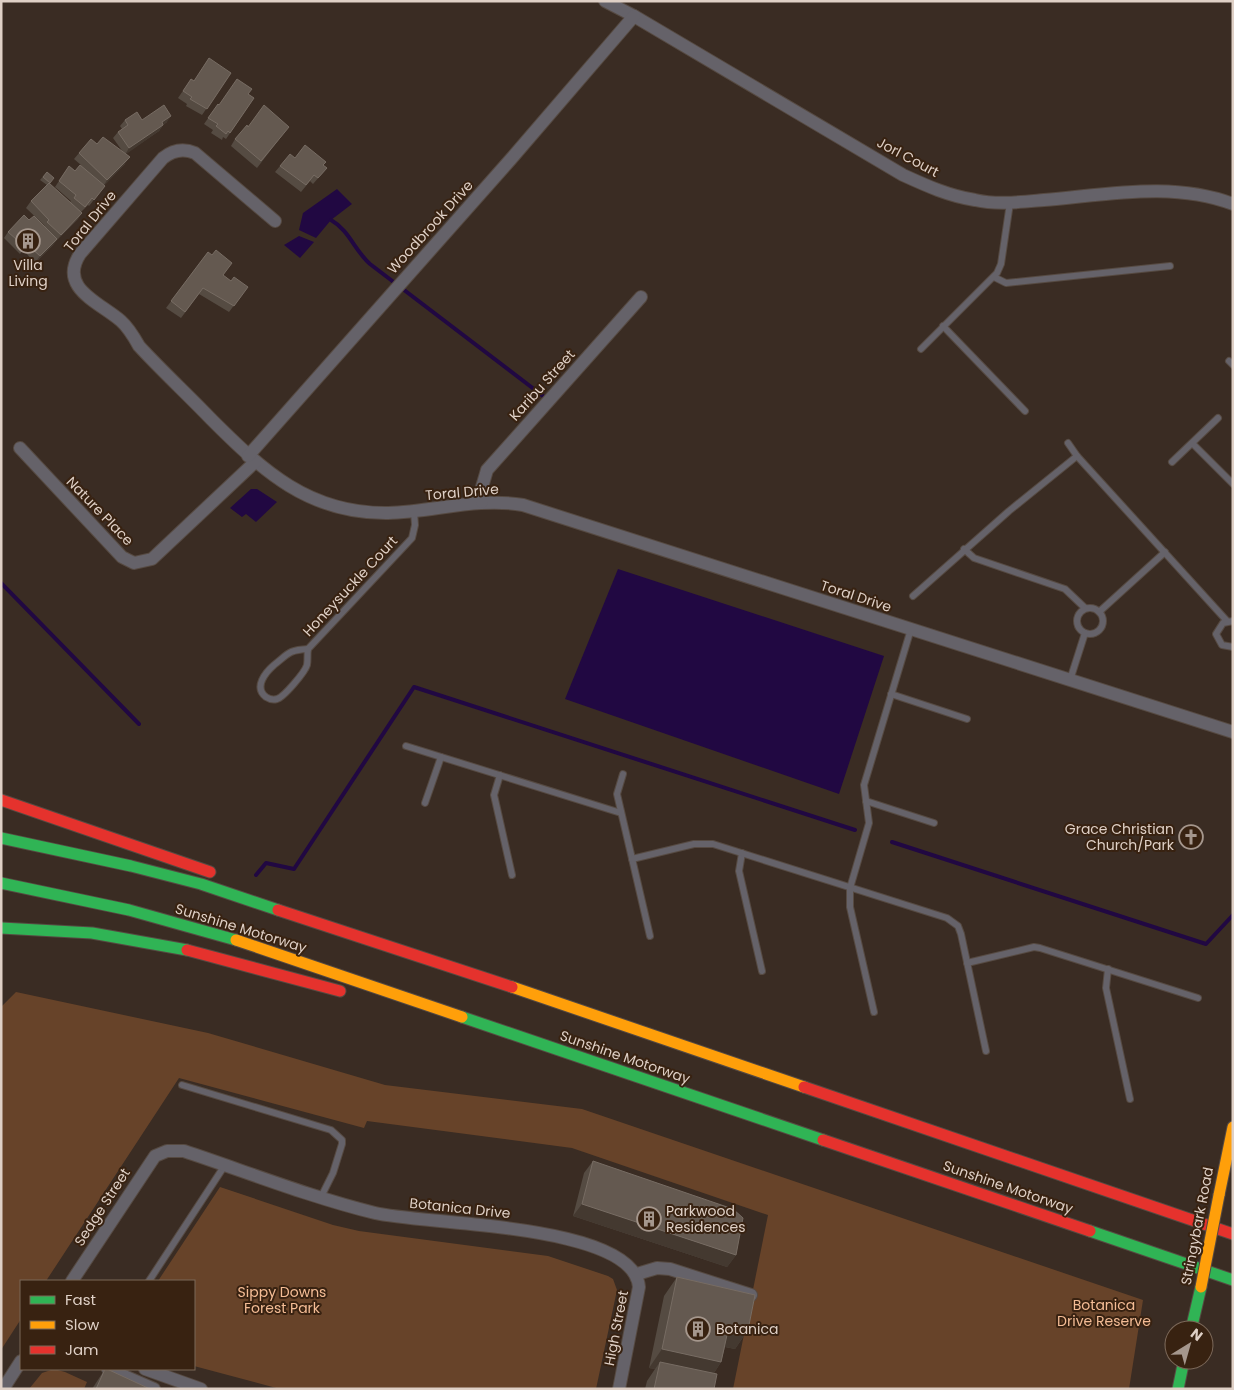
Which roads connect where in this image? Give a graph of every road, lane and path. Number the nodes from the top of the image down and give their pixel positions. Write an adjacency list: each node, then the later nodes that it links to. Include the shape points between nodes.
1 (604, 1): 2 (street, Jorl Court)
2 (634, 16): 3 (street, Jorl Court, via 903,175 939,191 976,201); 17 (street, Woodbrook Drive)
3 (1010, 203): 4 (street, Jorl Court, via 1156,190 1210,195); 7 (lane, via 1001,264)
4 (1233, 204)
5 (275, 221): 17 (street, Toral Drive, via 195,154 178,150 163,158 80,254 72,270 73,279 83,293 121,321 139,346)
6 (1170, 266): 7 (lane, via 1008,283)
7 (994, 277): 9 (lane)
8 (641, 297): 20 (street, Karibu Street, via 493,462 484,476)
9 (943, 326): 10 (lane); 11 (lane)
10 (921, 350)
11 (1025, 411)
12 (1218, 418): 14 (lane)
13 (1068, 443): 16 (lane)
14 (1192, 443): 18 (lane); 19 (lane)
15 (20, 448): 17 (street, Nature Place, via 122,557 134,563 152,559)
16 (1077, 456): 22 (lane); 23 (lane)
17 (251, 459): 21 (street, Toral Drive, via 286,486 322,503 364,512)
18 (1172, 462)
19 (1233, 484)
20 (482, 502): 21 (street, Toral Drive); 28 (street, Toral Drive, via 523,505)
21 (414, 512): 31 (lane, Honeysuckle Court, via 416,525 412,538)
22 (964, 549): 24 (lane); 25 (lane, via 974,558 1065,588)
23 (1165, 552): 26 (lane); 27 (lane)
24 (913, 596)
25 (1085, 608): 26 (lane); 29 (lane, via 1078,614 1076,623)
26 (1099, 612): 29 (lane, via 1103,620 1100,628 1093,633)
27 (1230, 621): 30 (lane, via 1220,626 1217,638 1222,645)
28 (911, 630): 32 (street, Toral Drive); 33 (lane)
29 (1085, 633): 32 (lane)
30 (1233, 647)
31 (308, 649): 31 (lane, Honeysuckle Court, via 307,666 289,690 278,699 264,696 261,681 268,670 292,650)
32 (1070, 680): 35 (street, Toral Drive)
33 (891, 694): 34 (lane); 41 (lane, via 864,785)
34 (967, 719)
35 (1233, 732)
36 (406, 746): 37 (lane)
37 (441, 757): 39 (lane); 42 (lane)
38 (623, 774): 43 (lane, via 617,794)
39 (500, 775): 43 (lane); 49 (lane, via 494,795)
40 (1, 800): 48 (main road)
41 (866, 801): 44 (lane); 51 (lane, via 869,823)
42 (425, 803)
43 (622, 813): 47 (lane)
44 (934, 823)
45 (1, 838): 58 (main road, Sunshine Motorway, via 201,884)
46 (742, 853): 47 (lane, via 705,842); 51 (lane); 57 (lane, via 739,871)
47 (632, 859): 54 (lane)
48 (219, 875)
49 (512, 875)
50 (1, 883): 63 (main road, Sunshine Motorway, via 129,910 230,938)
51 (850, 888): 55 (lane, via 953,922 961,934); 62 (lane, via 850,907)
52 (280, 898): 58 (main road)
53 (1, 928): 59 (main road, via 130,938)
54 (650, 936)
55 (967, 963): 56 (lane, via 1034,947); 64 (lane)
56 (1108, 969): 60 (lane); 66 (lane, via 1106,988)
57 (762, 971)
58 (470, 973): 71 (main road, Sunshine Motorway)
59 (355, 995)
60 (1198, 998)
61 (374, 1000): 63 (main road)
62 (874, 1012)
63 (558, 1050): 75 (main road, Sunshine Motorway)
64 (986, 1051)
65 (182, 1085): 70 (lane, via 314,1124 337,1134 342,1144)
66 (1130, 1099)
67 (1233, 1127): 77 (main road, Stringybark Road, bridge)
68 (160, 1152): 69 (street, Botanica Drive, via 174,1150); 73 (street, Sedge Street, via 148,1165)
69 (225, 1165): 70 (street, Botanica Drive); 74 (lane)
70 (321, 1197): 72 (street, Botanica Drive, via 377,1213 555,1235 615,1255)
71 (1233, 1234)
72 (637, 1274): 76 (street, via 657,1268 670,1269); 85 (street, High Street, via 639,1292)
73 (73, 1280)
74 (150, 1280)
75 (1233, 1280)
76 (751, 1296)
77 (1193, 1320)
78 (20, 1363): 82 (street)
79 (110, 1370): 83 (street)
80 (148, 1370): 84 (street)
81 (1182, 1370): 86 (main road)
82 (3, 1389)
83 (154, 1389)
84 (201, 1389)
85 (619, 1389)
86 (1178, 1389)

